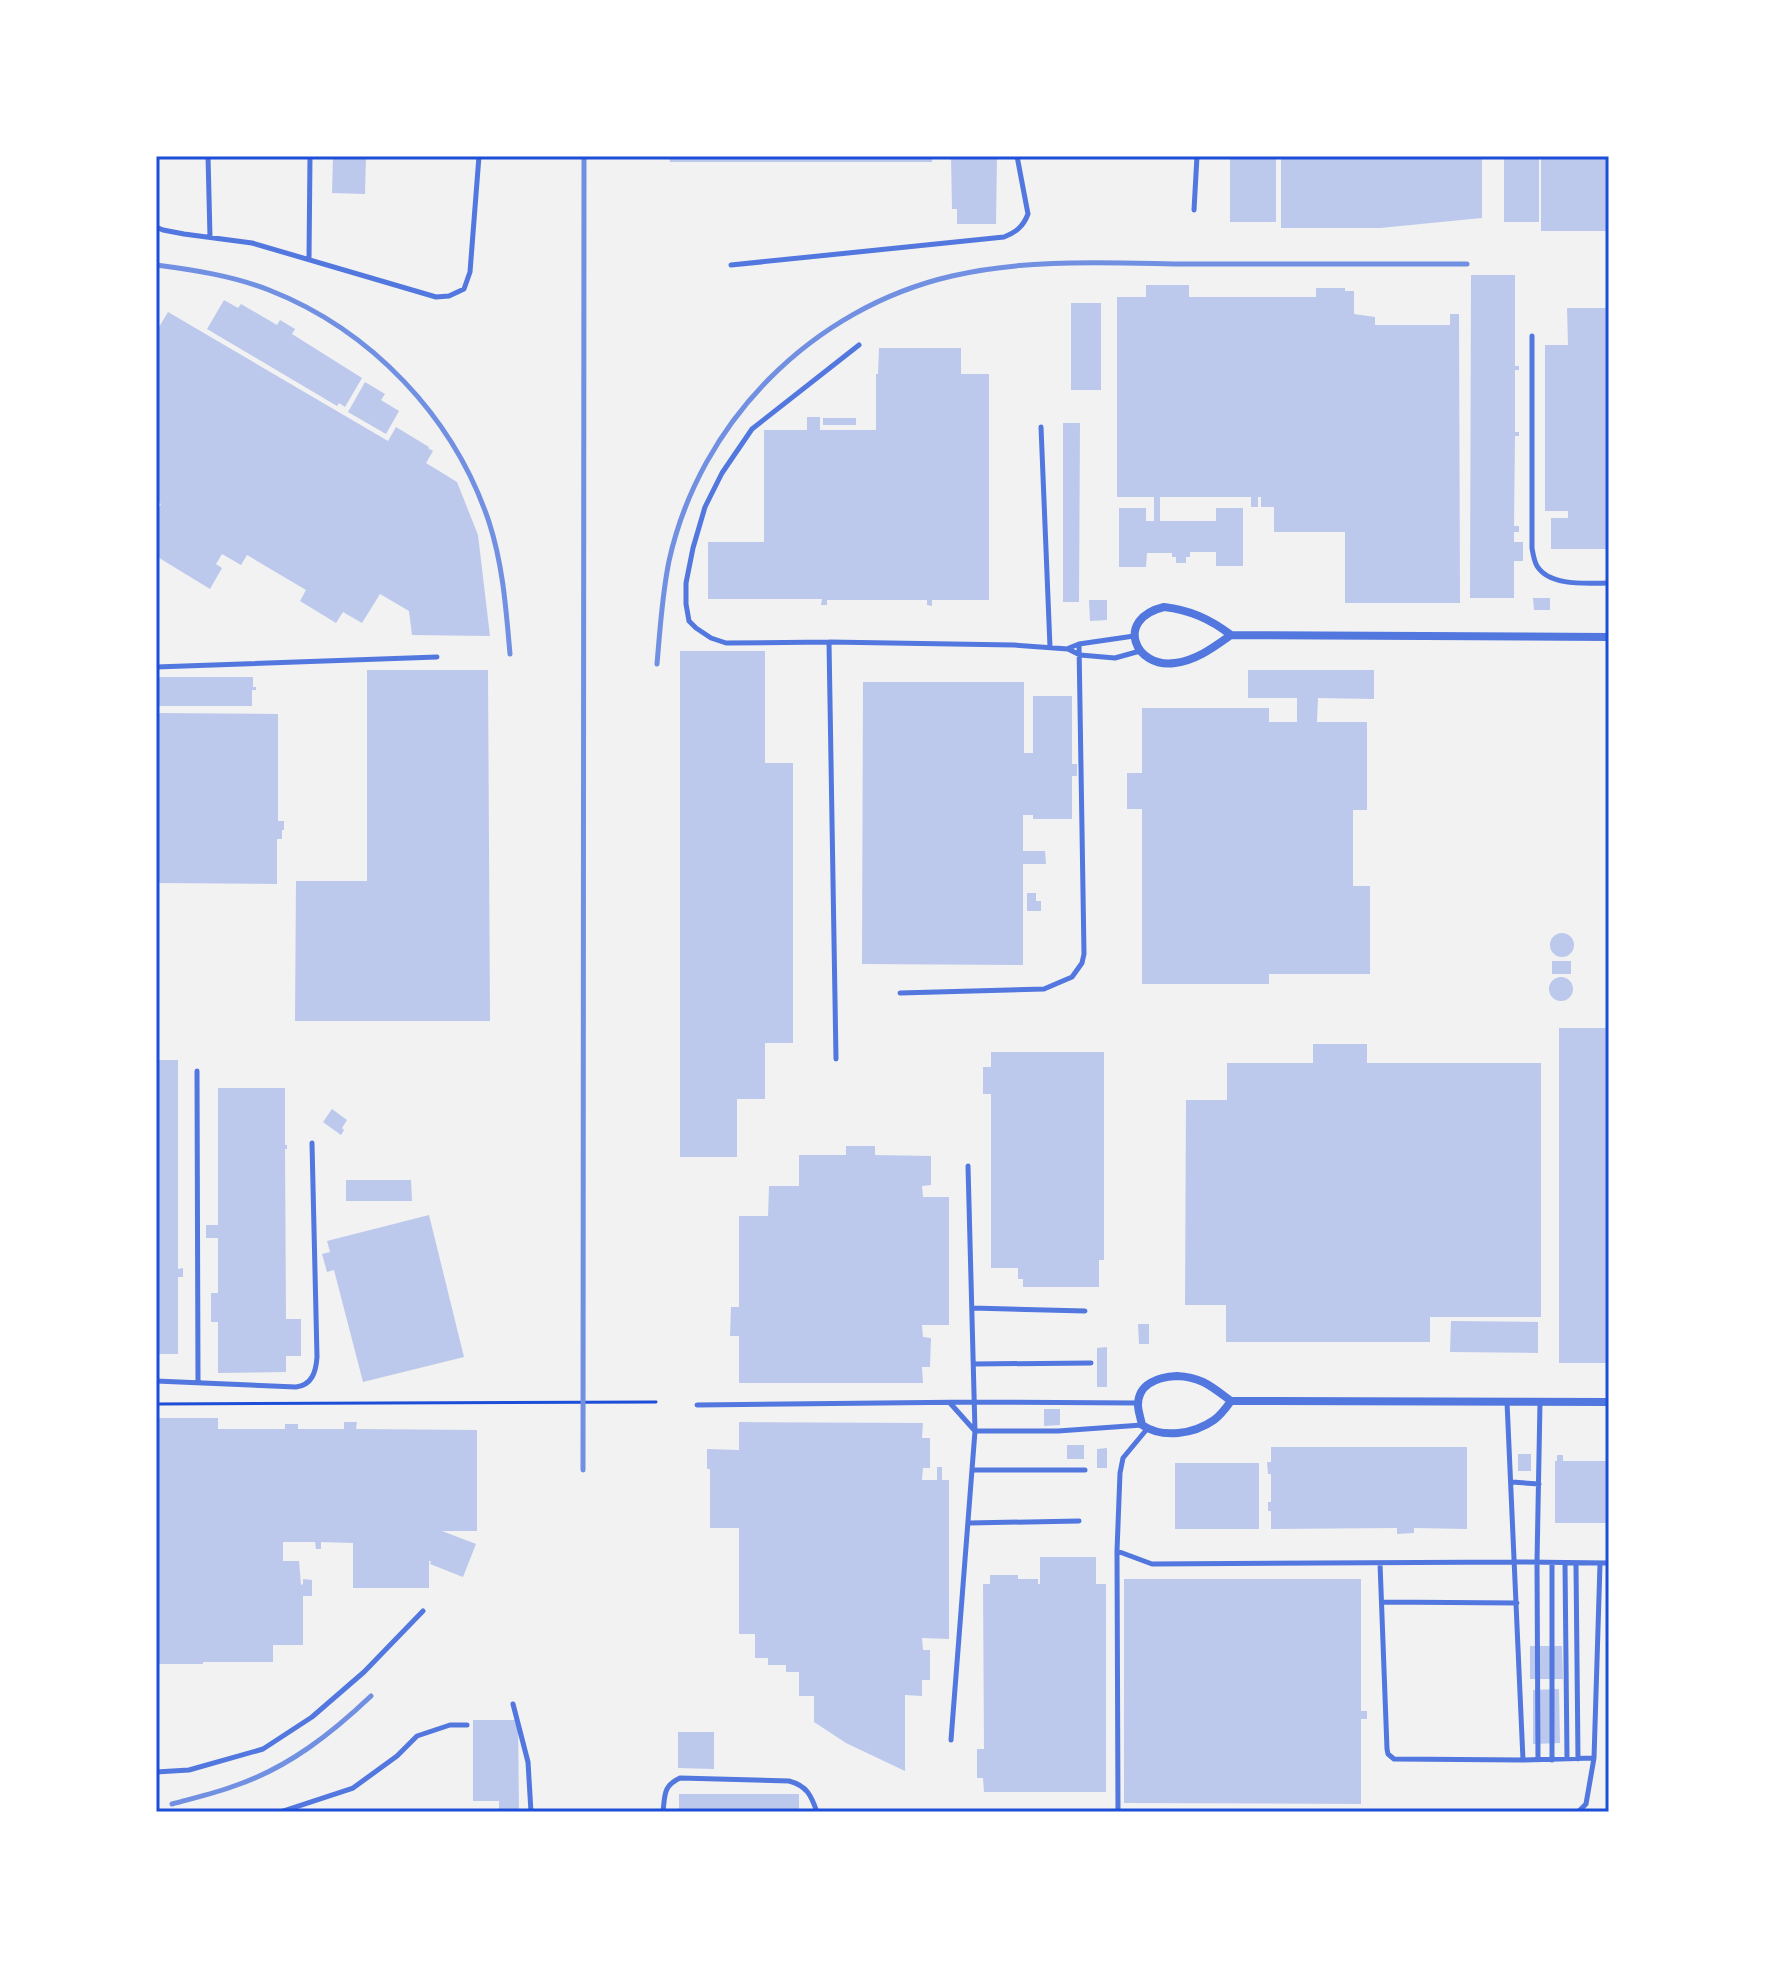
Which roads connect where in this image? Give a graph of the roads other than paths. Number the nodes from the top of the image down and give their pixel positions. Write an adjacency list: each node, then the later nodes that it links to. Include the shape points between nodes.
1 (208, 156): 8 (lane)
2 (310, 156): 9 (lane)
3 (479, 156): 9 (lane, via 470,272 464,289 436,297)
4 (1017, 156): 10 (lane, via 1028,214 1016,232 1004,237)
5 (1197, 156): 6 (lane)
6 (1194, 210)
7 (156, 227): 8 (lane)
8 (210, 237): 9 (lane)
9 (309, 259)
10 (731, 265)
11 (1532, 336): 14 (lane, via 1536,565 1556,579)
12 (859, 345): 18 (lane, via 752,429 705,507 686,583 689,621 711,638 726,643)
13 (1041, 427): 20 (lane)
14 (1609, 583)
15 (1231, 635): 16 (street, via 1197,614 1164,607 1143,616); 17 (street); 22 (street, via 1207,652 1177,663 1155,661)
16 (1134, 636): 19 (lane); 22 (street)
17 (1609, 637)
18 (829, 642): 20 (lane); 27 (lane)
19 (1079, 644): 21 (lane); 23 (lane)
20 (1050, 647): 21 (lane)
21 (1068, 649): 23 (lane)
22 (1140, 651): 23 (lane, via 1115,658)
23 (1080, 655): 26 (lane, via 1082,963 1072,977 1044,989)
24 (437, 657): 25 (lane)
25 (156, 667)
26 (900, 993)
27 (836, 1059)
28 (197, 1071): 36 (lane)
29 (312, 1143): 36 (lane, via 317,1357 310,1381 296,1387)
30 (968, 1166): 31 (lane)
31 (972, 1308): 32 (lane); 34 (lane)
32 (1085, 1311)
33 (1091, 1363): 34 (lane)
34 (974, 1364): 38 (lane)
35 (156, 1381): 36 (lane)
36 (198, 1382)
37 (1231, 1401): 39 (street); 43 (street, via 1203,1380 1177,1376 1152,1380); 45 (street, via 1213,1421 1191,1431 1177,1434)
38 (975, 1402): 42 (lane); 43 (lane); 46 (lane)
39 (1507, 1402): 40 (street); 49 (lane)
40 (1540, 1402): 41 (street); 50 (lane)
41 (1609, 1402)
42 (949, 1403): 44 (lane); 46 (lane)
43 (1137, 1403): 45 (street)
44 (697, 1405)
45 (1145, 1427): 46 (lane); 53 (lane, via 1123,1458)
46 (975, 1431): 47 (lane)
47 (972, 1470): 48 (lane); 52 (lane)
48 (1085, 1470)
49 (1511, 1482): 50 (lane); 54 (lane)
50 (1539, 1484): 55 (lane)
51 (1079, 1521): 52 (lane)
52 (969, 1523): 67 (lane)
53 (1117, 1551): 56 (lane, via 1152,1564); 79 (lane)
54 (1515, 1562): 55 (lane); 56 (lane); 63 (lane)
55 (1537, 1562): 57 (lane); 72 (lane)
56 (1380, 1563): 62 (lane)
57 (1552, 1563): 58 (lane); 73 (lane)
58 (1565, 1563): 60 (lane); 69 (lane)
59 (1609, 1563): 61 (lane)
60 (1576, 1564): 61 (lane); 70 (lane)
61 (1600, 1564): 68 (lane)
62 (1382, 1602): 63 (lane); 71 (lane, via 1391,1757)
63 (1517, 1603): 71 (lane)
64 (423, 1611): 74 (lane, via 333,1699 263,1749 189,1770)
65 (513, 1704): 76 (lane, via 528,1762)
66 (467, 1725): 75 (lane, via 417,1736 353,1788)
67 (951, 1740)
68 (1594, 1758): 70 (lane); 80 (lane, via 1586,1804)
69 (1567, 1759): 70 (lane); 73 (lane)
70 (1578, 1759)
71 (1523, 1760): 72 (lane)
72 (1538, 1760): 73 (lane)
73 (1552, 1760)
74 (156, 1772)
75 (280, 1812)
76 (531, 1812)
77 (663, 1812): 78 (lane, via 665,1791 680,1778 789,1781 801,1784)
78 (817, 1812)
79 (1118, 1812)
80 (1578, 1812)

